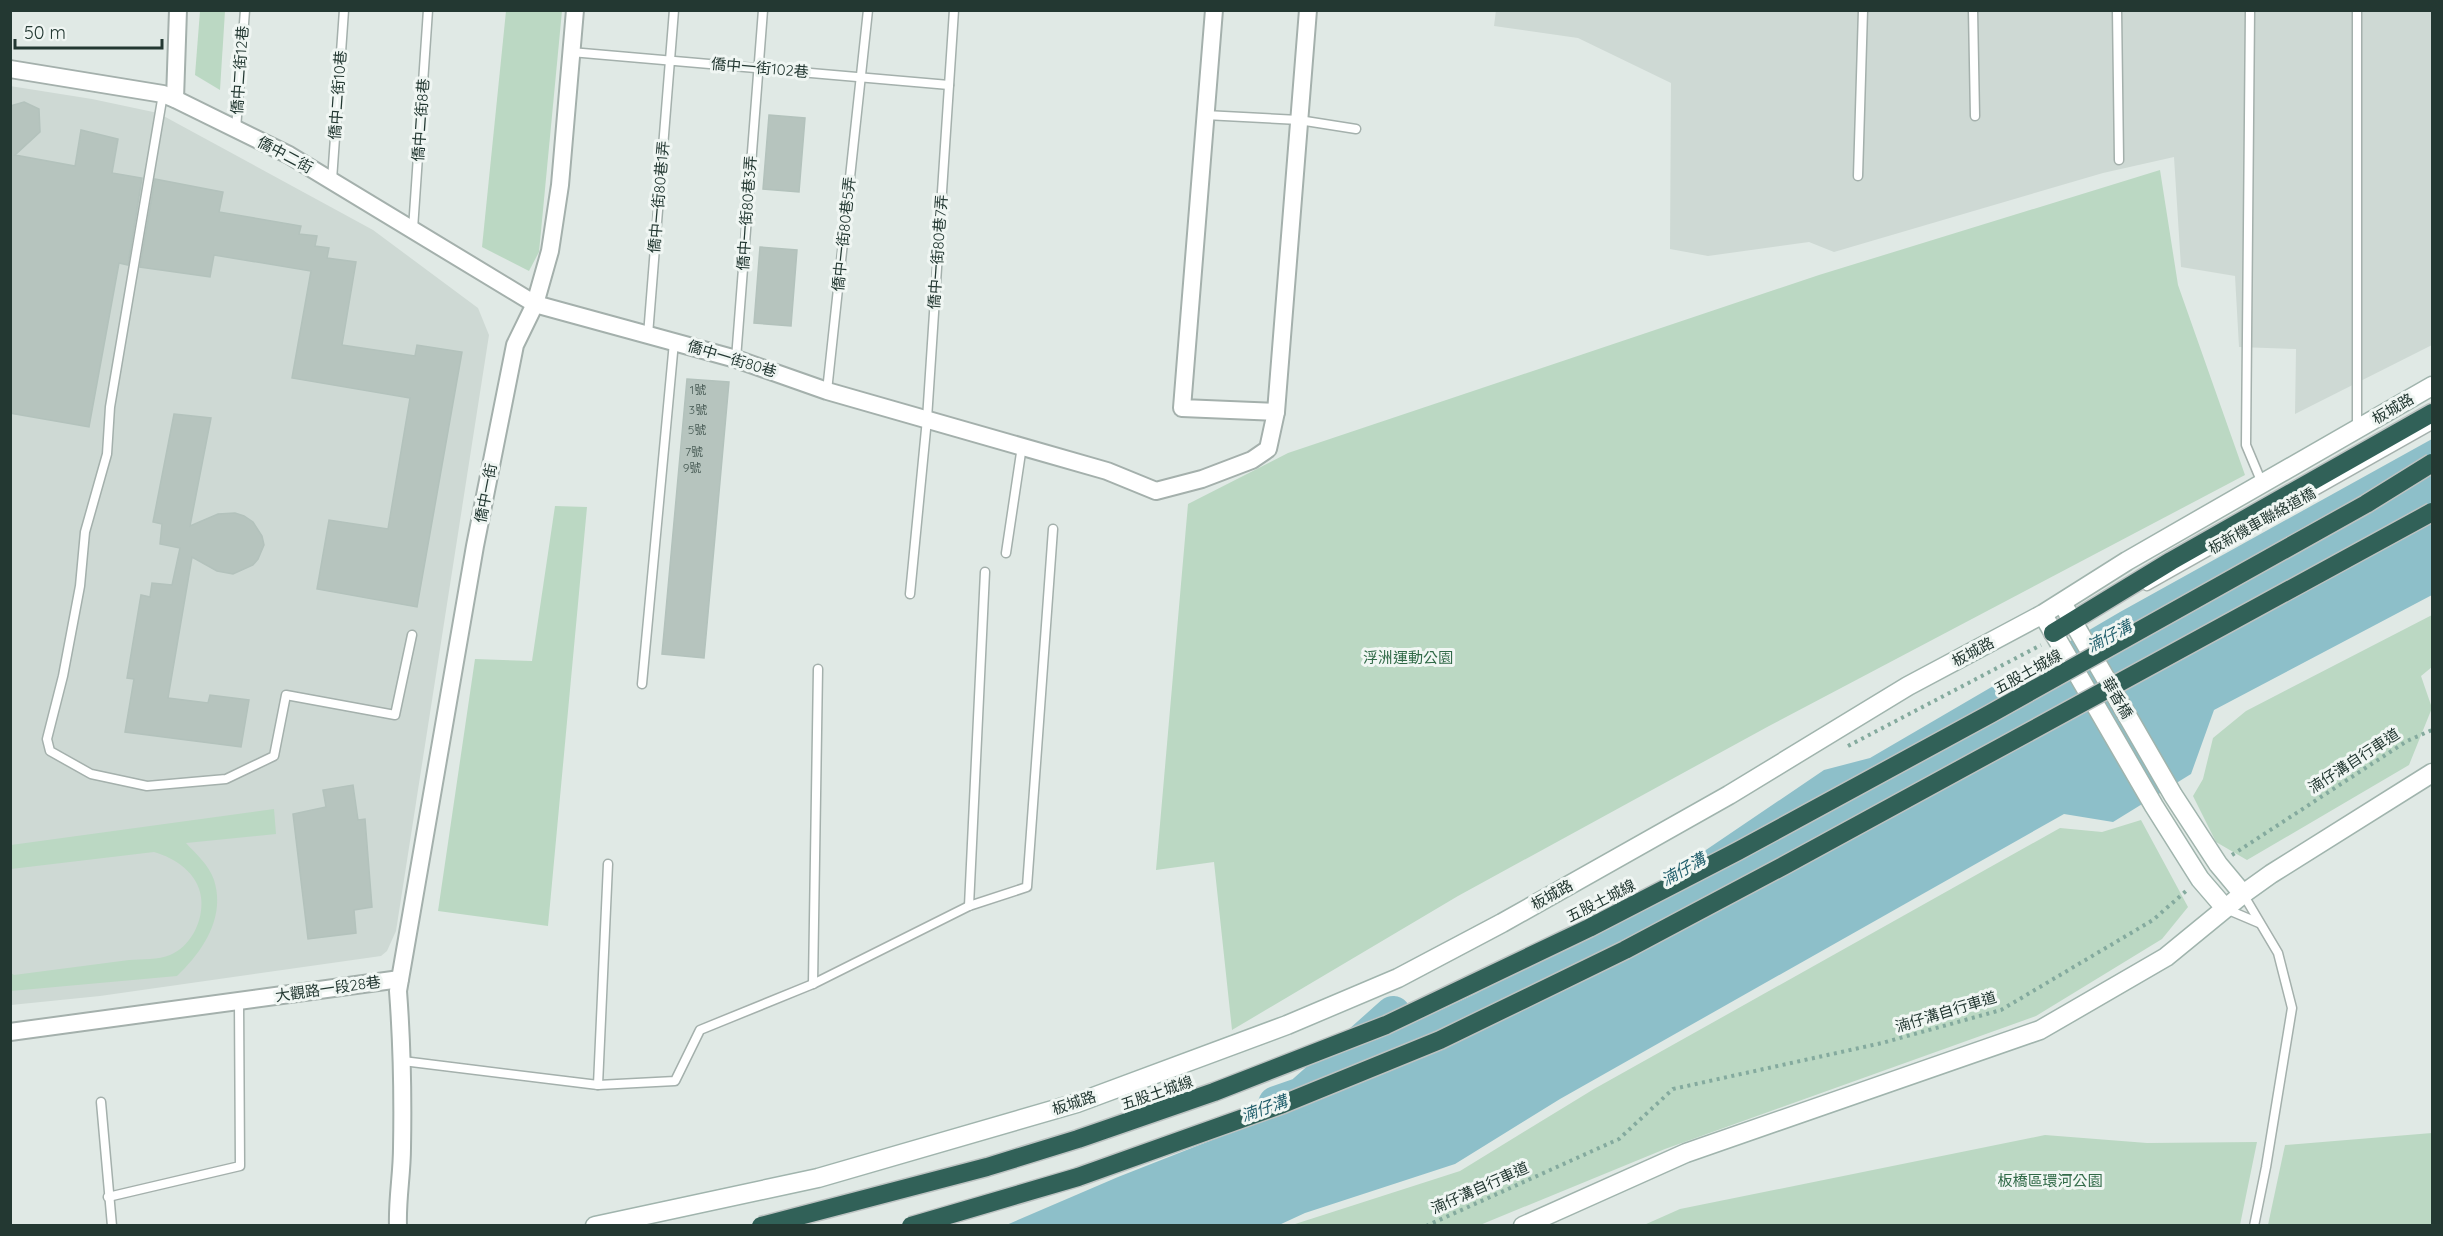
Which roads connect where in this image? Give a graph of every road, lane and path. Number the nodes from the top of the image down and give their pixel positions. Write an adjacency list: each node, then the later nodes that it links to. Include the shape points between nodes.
1 (178, 10): 23 (street)
2 (244, 10): 27 (lane, 僑中二街12巷)
3 (344, 10): 31 (lane, 僑中二街10巷)
4 (428, 10): 32 (lane, 僑中二街8巷)
5 (575, 10): 17 (street, 僑中一街)
6 (674, 10): 18 (lane, 僑中一街80巷1弄)
7 (763, 10): 19 (lane, 僑中一街80巷3弄)
8 (868, 10): 21 (lane, 僑中一街80巷5弄)
9 (954, 10): 22 (lane, 僑中一街80巷7弄)
10 (1214, 10): 24 (street)
11 (1308, 10): 26 (street, 僑中一街80巷)
12 (1863, 10): 30 (lane)
13 (1973, 10): 25 (lane)
14 (2117, 10): 29 (lane)
15 (2250, 10): 46 (lane, via 2246,445)
16 (2357, 10): 43 (lane)
17 (572, 52): 18 (lane, 僑中一街102巷); 33 (street, 僑中一街, via 560,185 550,251)
18 (670, 60): 19 (lane, 僑中一街102巷); 34 (lane, 僑中一街80巷1弄)
19 (758, 67): 21 (lane, 僑中一街102巷); 36 (lane, 僑中一街80巷3弄)
20 (10, 69): 23 (street, 僑中二街)
21 (861, 77): 22 (lane, 僑中一街102巷); 38 (lane, 僑中一街80巷5弄)
22 (949, 85): 41 (lane, 僑中一街80巷7弄)
23 (169, 97): 27 (street, 僑中二街); 56 (lane, via 110,407 107,454 85,532 80,586 47,739 50,751 92,774 147,786 226,779 274,756 286,696 395,715)
24 (1204, 115): 26 (lane); 39 (street, via 1182,408)
25 (1974, 116)
26 (1299, 120): 28 (lane); 39 (street, 僑中一街80巷)
27 (236, 129): 31 (street, 僑中二街)
28 (1356, 129)
29 (2119, 160)
30 (1858, 176)
31 (332, 180): 32 (street, 僑中二街)
32 (413, 229): 33 (street, 僑中二街)
33 (536, 304): 34 (street, 僑中一街80巷); 69 (street, 僑中一街, via 515,345)
34 (648, 335): 35 (street, 僑中一街80巷)
35 (674, 342): 36 (street, 僑中一街80巷); 59 (lane)
36 (736, 359): 38 (street, 僑中一街80巷)
37 (2433, 386): 43 (street, 板城路)
38 (827, 391): 41 (street, 僑中一街80巷)
39 (1276, 412): 44 (street, 僑中一街80巷, via 1268,449 1252,460 1156,491 1107,471)
40 (2433, 413): 53 (highway, via 2170,561)
41 (927, 419): 44 (street, 僑中一街80巷); 51 (lane, 僑中一街80巷7弄)
42 (2433, 425): 53 (lane, 板新機車聯絡道橋, via 2122,600)
43 (2357, 430): 46 (street, 板城路)
44 (1022, 446): 49 (lane)
45 (2433, 463): 80 (highway, 五股土城線, bridge, via 1990,714 1738,851 1589,928 1386,1025 1214,1092 1078,1139)
46 (2262, 484): 52 (street, 板城路)
47 (2433, 512): 81 (highway, bridge, via 1785,865 1625,950 1440,1040 1283,1104 1078,1177)
48 (1053, 529): 66 (lane, via 1027,887)
49 (1006, 553)
50 (985, 572): 66 (lane)
51 (910, 594)
52 (2062, 601): 54 (street, 板城路); 55 (street, 華香橋)
53 (2090, 612): 55 (highway)
54 (2043, 614): 57 (street, 華香橋); 79 (street, 板城路, via 1908,687 1729,795 1502,923 1398,978 1287,1025 1077,1103 818,1178)
55 (2074, 624): 57 (highway); 63 (street, 華香橋, bridge, via 2173,795)
56 (412, 635)
57 (2054, 635): 64 (street, 華香橋, bridge)
58 (818, 669): 70 (lane)
59 (642, 684)
60 (2433, 730): 63 (path, 湳仔溝自行車道, via 2407,741)
61 (2433, 773): 65 (street)
62 (609, 864): 74 (lane)
63 (2218, 864): 65 (street, 華香橋)
64 (2200, 879): 67 (street, 華香橋); 82 (path, 湳仔溝自行車道, via 2153,920 2001,1010 1882,1043 1673,1089 1619,1139)
65 (2243, 894): 67 (street); 68 (lane)
66 (969, 906): 70 (lane)
67 (2225, 908): 68 (lane); 83 (street, via 2166,957 2040,1030 1686,1153)
68 (2259, 923): 84 (lane, via 2278,953 2292,1008)
69 (400, 979): 71 (street, 大觀路一段28巷); 73 (street, 大觀路一段28巷)
70 (813, 984): 74 (lane, via 700,1030 675,1081)
71 (239, 1001): 72 (street, 大觀路一段28巷); 76 (lane, via 240,1166)
72 (10, 1032)
73 (403, 1061): 74 (lane); 78 (street, 大觀路一段28巷)
74 (598, 1085)
75 (101, 1102): 76 (lane)
76 (108, 1197): 77 (lane)
77 (112, 1226)
78 (398, 1226)
79 (595, 1226)
80 (761, 1226)
81 (911, 1226)
82 (1426, 1226)
83 (1523, 1226)
84 (2254, 1226)

